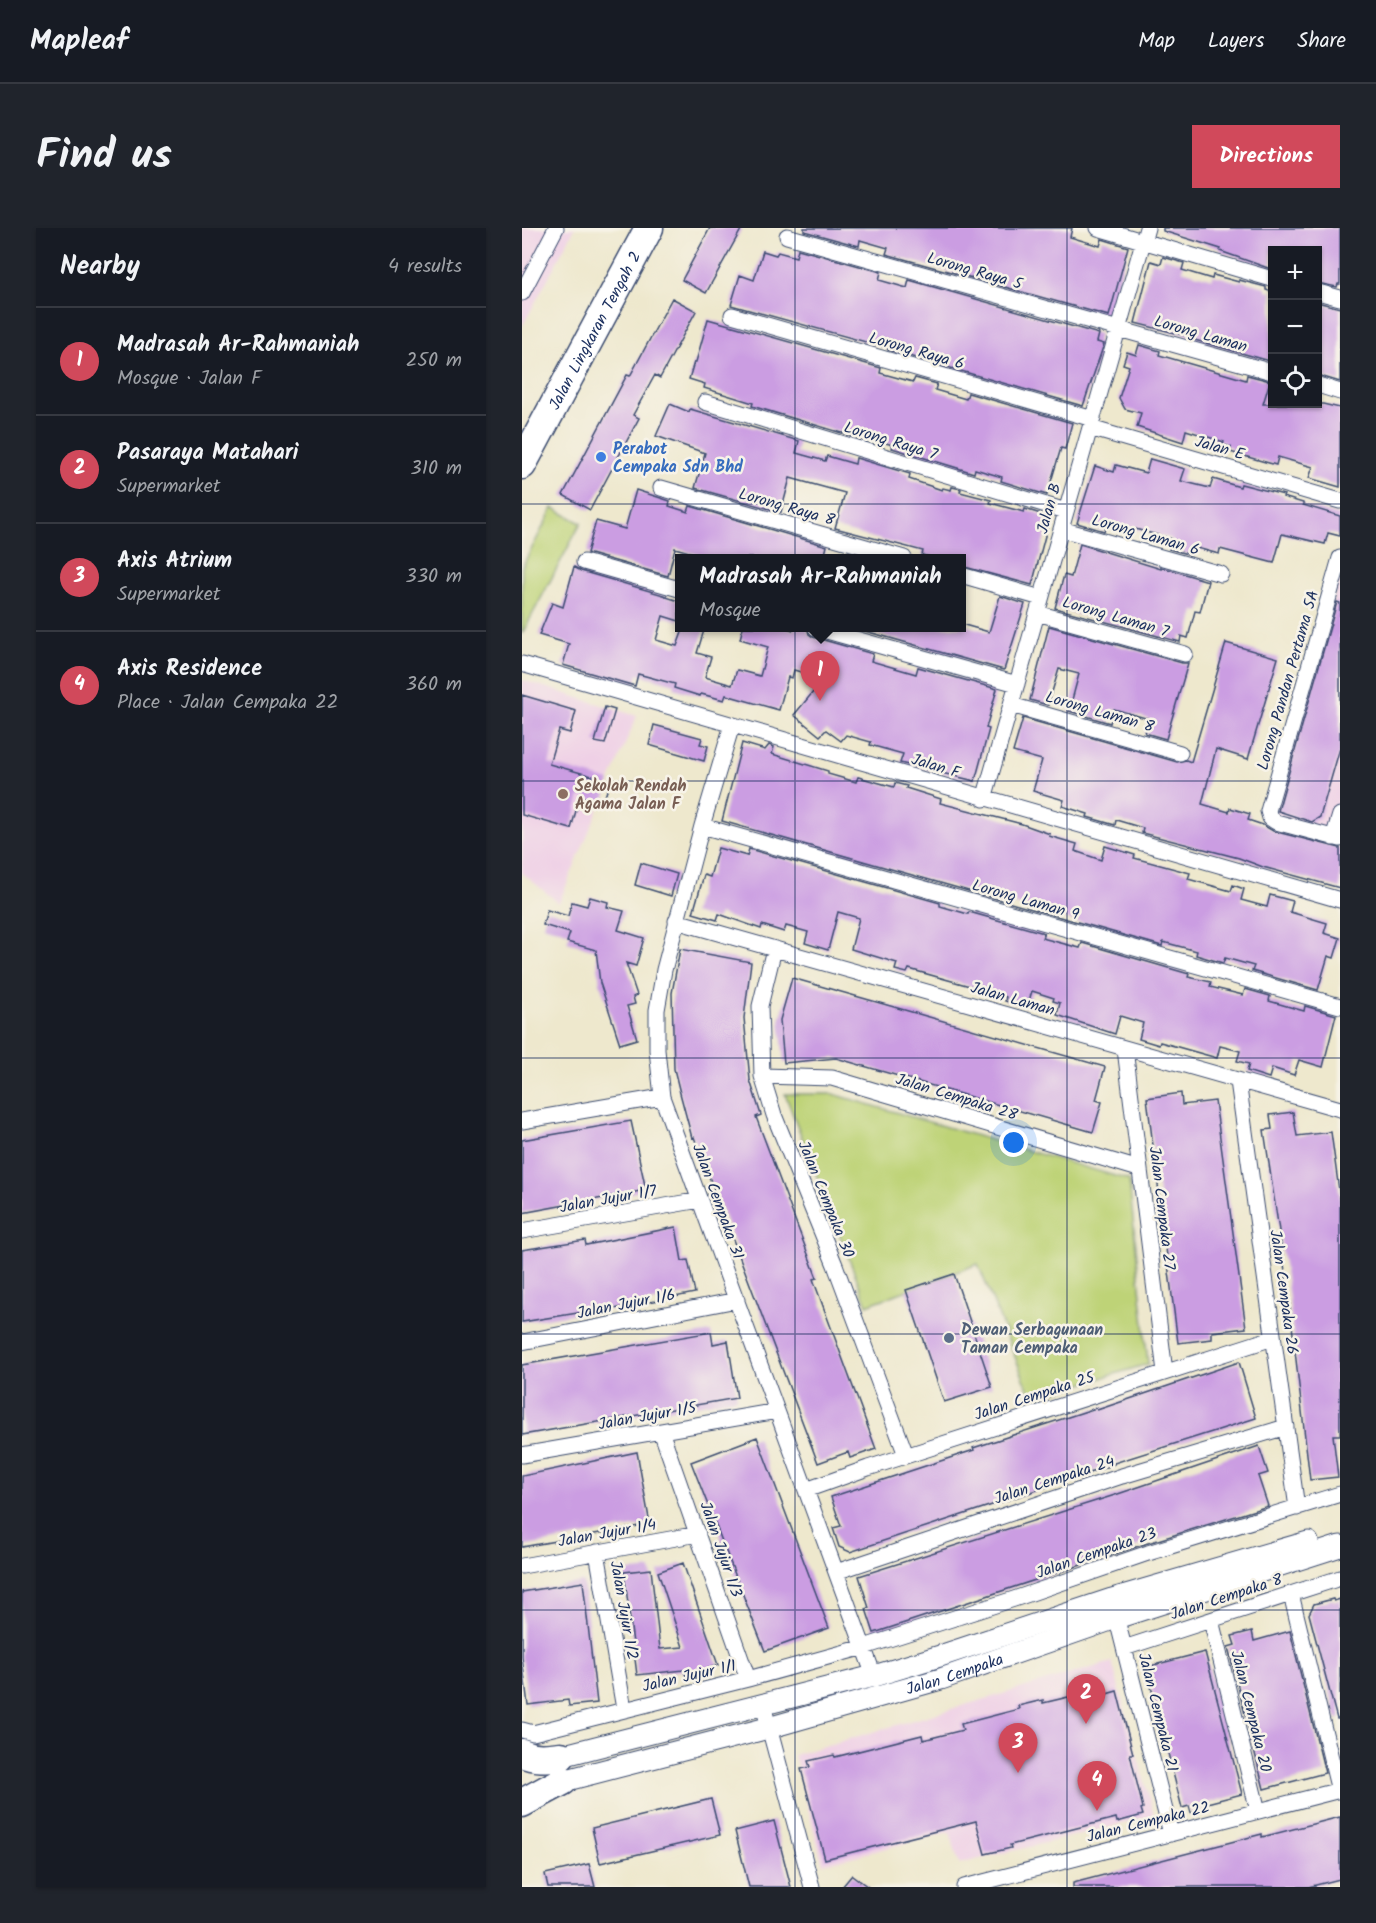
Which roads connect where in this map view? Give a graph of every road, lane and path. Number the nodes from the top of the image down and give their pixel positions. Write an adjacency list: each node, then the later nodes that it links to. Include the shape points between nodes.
1 (556, 228): 8 (street)
2 (628, 228): 18 (highway, Jalan Lingkaran Tengah 2)
3 (649, 228): 19 (highway, Jalan Lingkaran Tengah 2)
4 (1098, 228): 5 (street)
5 (1145, 235): 7 (street); 12 (street, Jalan B)
6 (788, 236): 12 (street, Lorong Raya 5)
7 (1268, 278)
8 (522, 293)
9 (1322, 293): 10 (street)
10 (1340, 298)
11 (732, 315): 17 (street, Lorong Raya 6)
12 (1119, 328): 13 (street, Lorong Laman); 17 (street, Jalan B)
13 (1268, 371)
14 (1322, 387): 15 (street)
15 (1340, 392)
16 (705, 402): 22 (street, Lorong Raya 7)
17 (1091, 424): 21 (street, Jalan E); 22 (street, Jalan B)
18 (522, 425)
19 (522, 465)
20 (661, 488): 24 (street, Lorong Raya 8)
21 (1340, 501)
22 (1066, 511): 23 (street, Jalan B)
23 (1061, 529): 27 (street, Lorong Laman 6); 30 (street, Jalan B)
24 (890, 554)
25 (1340, 558): 41 (street, Lorong Pandan Pertama 5A, via 1268,811 1276,822)
26 (584, 562): 29 (street)
27 (1221, 574)
28 (966, 577): 30 (street)
29 (675, 588)
30 (1039, 606): 32 (street, Lorong Laman 7); 34 (street, Jalan B)
31 (834, 632): 34 (street)
32 (1185, 654)
33 (522, 664): 36 (street, Jalan F)
34 (1017, 684): 35 (street, Jalan B)
35 (1011, 705): 37 (street, Lorong Laman 8); 38 (street, Jalan B)
36 (732, 725): 38 (street, Jalan F); 40 (street, Jalan Cempaka 31)
37 (1180, 753)
38 (984, 799): 42 (street, Jalan F)
39 (1340, 814): 41 (street)
40 (702, 826): 43 (street, Jalan Cempaka 31); 45 (street, Lorong Laman 9)
41 (1337, 838)
42 (1340, 900)
43 (676, 921): 44 (street, Jalan Laman); 49 (street, Jalan Cempaka 31, via 657,1010)
44 (774, 949): 46 (street, Jalan Laman); 47 (street, Jalan Cempaka 30, via 760,1006)
45 (1340, 1006)
46 (1125, 1049): 48 (street, Jalan Laman); 52 (street, Jalan Cempaka 27)
47 (762, 1077): 52 (street, Jalan Cempaka 28, via 832,1078); 63 (street, Jalan Cempaka 30)
48 (1238, 1081): 50 (street, Jalan Laman); 56 (street, Jalan Cempaka 26)
49 (662, 1097): 51 (street); 53 (street, Jalan Cempaka 31)
50 (1340, 1109)
51 (522, 1121)
52 (1139, 1169): 58 (street, Jalan Cempaka 27)
53 (700, 1200): 54 (street, Jalan Jujur 1/7); 55 (street, Jalan Cempaka 31)
54 (522, 1231)
55 (736, 1300): 57 (street, Jalan Jujur 1/6); 59 (street, Jalan Cempaka 31)
56 (1273, 1338): 58 (street, Jalan Cempaka 25); 60 (street, Jalan Cempaka 26)
57 (522, 1342)
58 (1165, 1372): 63 (street, Jalan Cempaka 25)
59 (777, 1411): 61 (street, Jalan Jujur 1/5); 64 (street, Jalan Cempaka 31)
60 (1286, 1427): 66 (street, Jalan Cempaka 26); 72 (street, Jalan Cempaka 24, via 1122,1476)
61 (662, 1431): 62 (street, Jalan Jujur 1/5); 68 (street, Jalan Jujur 1/3)
62 (522, 1455)
63 (906, 1455): 64 (street, Jalan Cempaka 25)
64 (806, 1490): 72 (street, Jalan Cempaka 31)
65 (1340, 1494): 66 (street, Jalan Cempaka 23)
66 (1297, 1508): 77 (street, Jalan Cempaka 23)
67 (1340, 1532): 75 (main road, Jalan Cempaka)
68 (698, 1534): 70 (street, Jalan Jujur 1/4); 80 (street, Jalan Jujur 1/3)
69 (1340, 1546): 75 (main road, Jalan Cempaka)
70 (597, 1552): 71 (street, Jalan Jujur 1/4); 82 (street, Jalan Jujur 1/2)
71 (522, 1566)
72 (836, 1572): 77 (street, Jalan Cempaka 31)
73 (1340, 1578): 74 (street, Jalan Cempaka 8)
74 (1291, 1594): 76 (street, Jalan Cempaka 8); 88 (street)
75 (1114, 1609): 78 (street, Jalan Cempaka 21); 79 (main road, Jalan Cempaka); 83 (main road, Jalan Cempaka, via 941,1679)
76 (1211, 1620): 78 (street, Jalan Cempaka 8); 90 (street, Jalan Cempaka 20)
77 (864, 1647): 79 (street, Jalan Cempaka 31); 80 (street, Jalan Jujur 1/1)
78 (1124, 1648): 91 (street, Jalan Cempaka 21)
79 (874, 1676): 81 (main road, Jalan Cempaka)
80 (748, 1679): 82 (street, Jalan Jujur 1/1)
81 (763, 1705): 83 (street); 86 (main road, Jalan Cempaka)
82 (624, 1709): 84 (street, Jalan Jujur 1/1, via 533,1733)
83 (768, 1728): 86 (main road, Jalan Cempaka); 92 (street)
84 (522, 1730)
85 (522, 1753): 86 (highway)
86 (562, 1768): 87 (highway); 89 (highway)
87 (522, 1788)
88 (1340, 1791): 90 (street, Jalan Cempaka 22)
89 (522, 1803)
90 (1258, 1811): 91 (street, Jalan Cempaka 22)
91 (1171, 1834): 93 (street, Jalan Cempaka 22)
92 (812, 1887)
93 (964, 1887)

